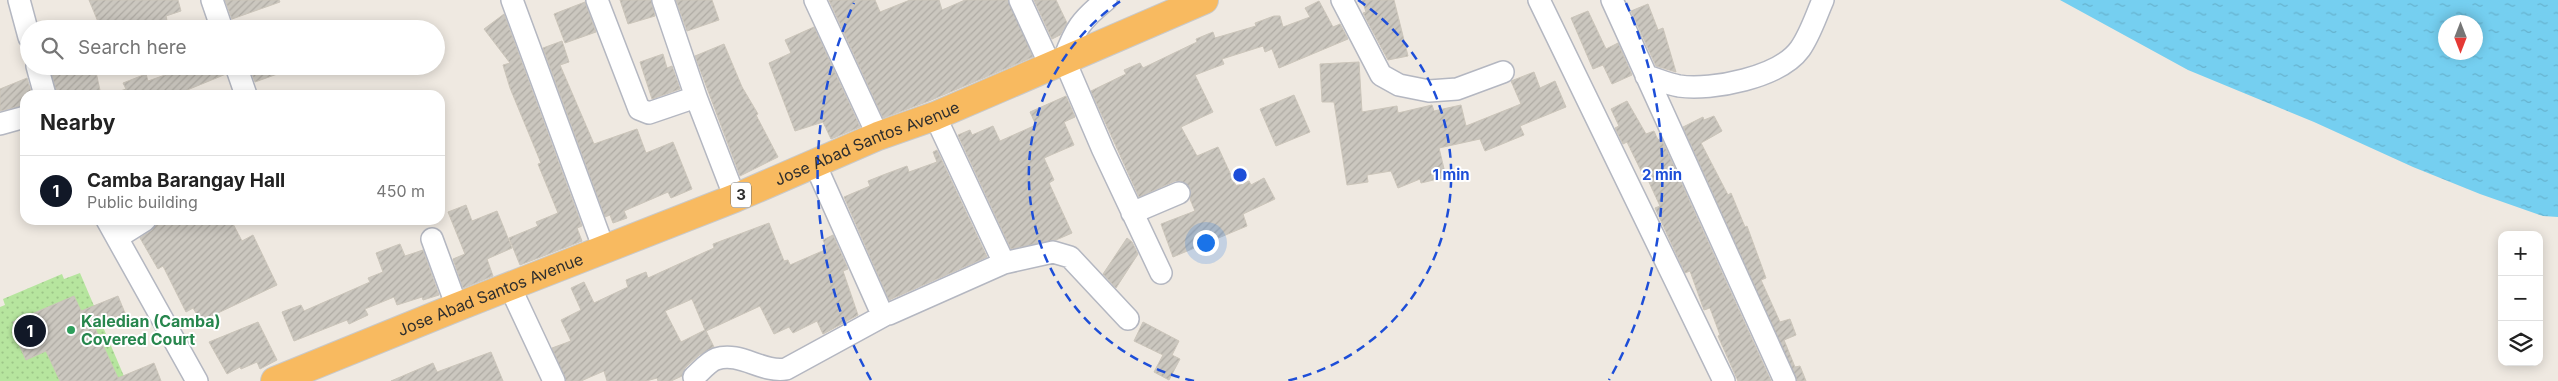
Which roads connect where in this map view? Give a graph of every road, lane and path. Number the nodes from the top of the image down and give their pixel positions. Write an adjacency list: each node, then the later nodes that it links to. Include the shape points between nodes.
1 (19, 0): 14 (street)
2 (212, 0): 15 (street)
3 (512, 0): 34 (street)
4 (597, 0): 23 (street, via 638,109 649,113)
5 (663, 0): 23 (street)
6 (815, 0): 27 (street)
7 (1020, 0): 16 (street)
8 (1106, 0): 16 (street, via 1080,23)
9 (1204, 0): 16 (highway, Jose Abad Santos Avenue / 3)
10 (1342, 0): 17 (street, via 1381,75 1399,85 1429,92 1457,89)
11 (1539, 0): 45 (street)
12 (1612, 0): 20 (street)
13 (1823, 0): 20 (street, via 1800,49 1782,66 1718,86 1680,86)
14 (24, 20)
15 (219, 20)
16 (1057, 62): 24 (highway, Jose Abad Santos Avenue / 3); 31 (street)
17 (1503, 72)
18 (39, 75): 21 (street)
19 (239, 75): 22 (street)
20 (1646, 76): 46 (street)
21 (44, 90)
22 (244, 90)
23 (696, 97): 30 (street)
24 (935, 116): 27 (highway, Jose Abad Santos Avenue / 3); 35 (street)
25 (20, 118): 26 (street)
26 (0, 124)
27 (878, 136): 28 (highway, Jose Abad Santos Avenue / 3)
28 (815, 164): 30 (highway, Jose Abad Santos Avenue / 3); 39 (street, via 877,308)
29 (1179, 193): 31 (street)
30 (735, 198): 34 (highway, Jose Abad Santos Avenue / 3)
31 (1132, 213): 36 (street)
32 (113, 228): 42 (street)
33 (432, 239): 38 (street)
34 (604, 249): 37 (highway, Jose Abad Santos Avenue / 3)
35 (1004, 263): 39 (street); 40 (street, via 1053,252 1070,257)
36 (1161, 273)
37 (510, 287): 38 (highway, Jose Abad Santos Avenue / 3); 44 (street)
38 (457, 307): 43 (highway, Jose Abad Santos Avenue / 3)
39 (885, 315): 41 (street, via 786,370 776,371 733,357 714,359)
40 (1128, 319)
41 (694, 377)
42 (197, 381)
43 (275, 381)
44 (554, 381)
45 (1724, 381)
46 (1785, 381)

